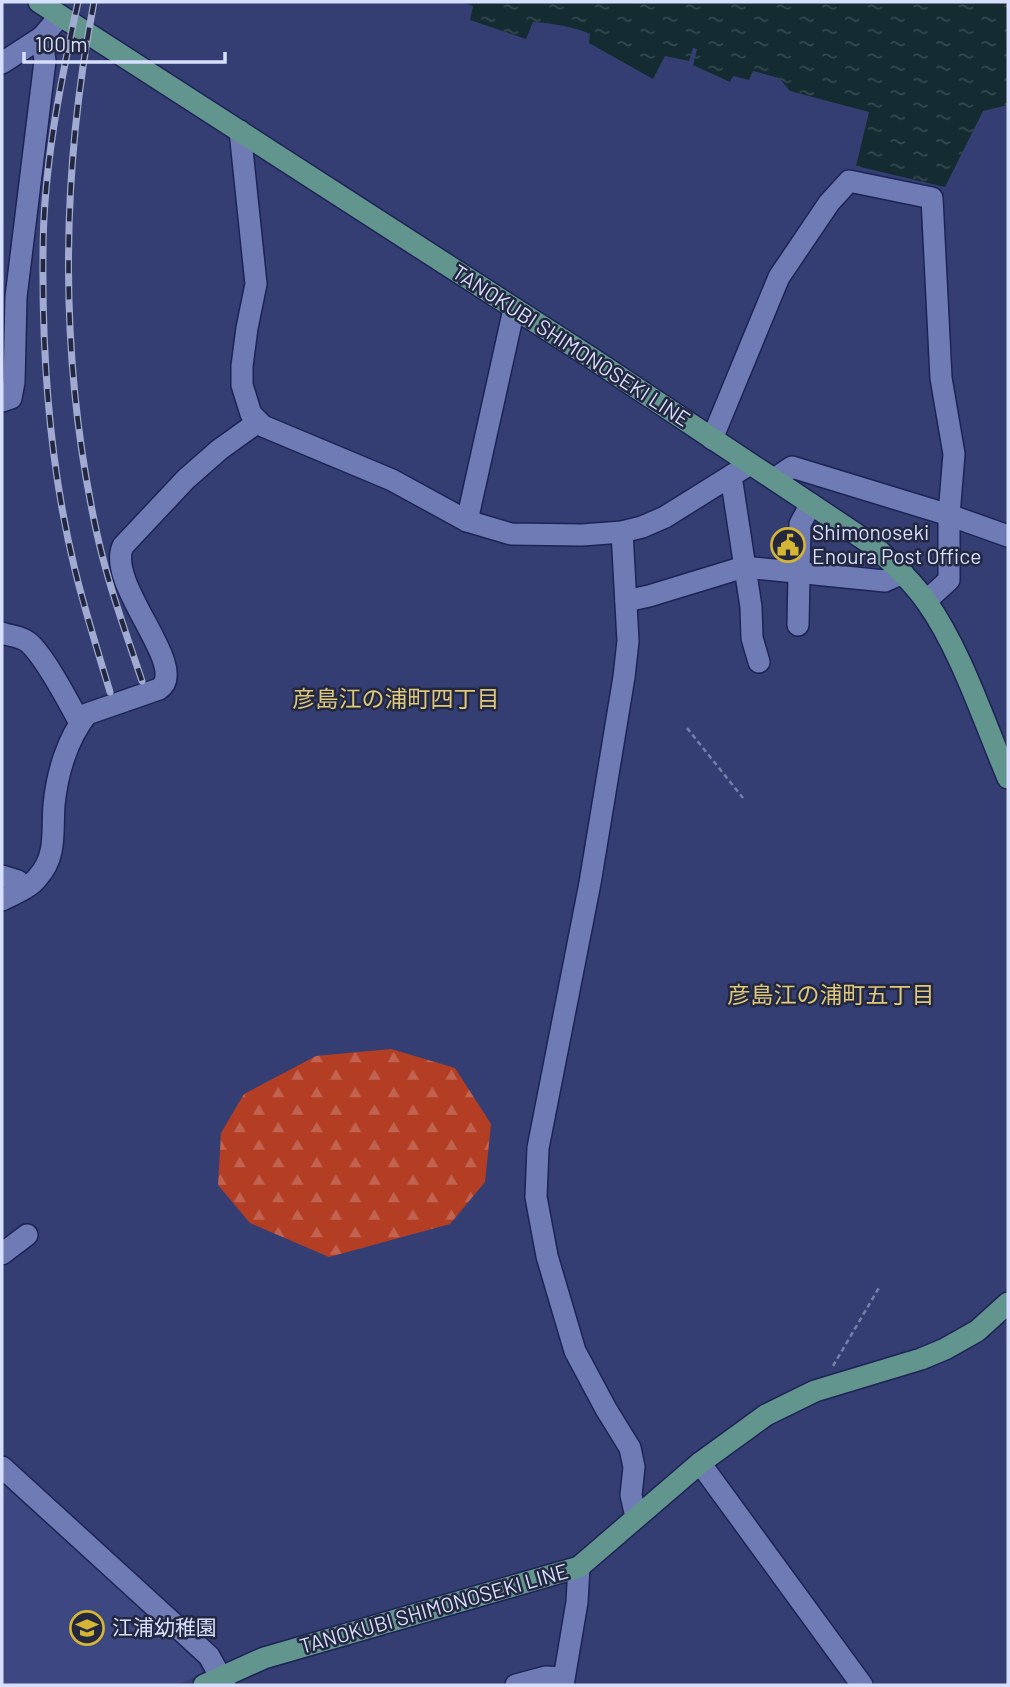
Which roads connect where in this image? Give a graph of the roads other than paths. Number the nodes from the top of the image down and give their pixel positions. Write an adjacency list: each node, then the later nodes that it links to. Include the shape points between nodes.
1 (39, 2): 2 (main road, TANOKUBI SHIMONOSEKI LINE)
2 (60, 16): 3 (street); 5 (main road, TANOKUBI SHIMONOSEKI LINE)
3 (42, 37): 4 (street); 7 (street, via 45,61 16,297 14,382 11,398)
4 (2, 63)
5 (240, 131): 6 (main road, TANOKUBI SHIMONOSEKI LINE); 8 (street, via 256,284 241,375 247,402)
6 (514, 309): 9 (main road, TANOKUBI SHIMONOSEKI LINE); 15 (street)
7 (2, 401)
8 (258, 422): 15 (street, via 392,480); 26 (street, via 186,479 119,554 122,574 166,665 164,686 87,714)
9 (712, 439): 10 (main road, TANOKUBI SHIMONOSEKI LINE); 14 (street, via 779,277 849,181 932,198 941,378 954,454)
10 (750, 464): 11 (street); 12 (main road, TANOKUBI SHIMONOSEKI LINE)
11 (731, 476): 16 (street, via 664,517); 18 (street)
12 (774, 479): 13 (main road, TANOKUBI SHIMONOSEKI LINE); 14 (street, via 792,467)
13 (811, 504): 19 (street, via 800,524); 20 (main road, TANOKUBI SHIMONOSEKI LINE, via 874,546)
14 (949, 515): 17 (street); 22 (street, via 949,580)
15 (467, 521): 16 (street, via 526,535)
16 (622, 532): 21 (street)
17 (1008, 536)
18 (744, 567): 19 (street); 21 (street); 25 (street)
19 (800, 573): 20 (street, via 885,582); 23 (street)
20 (902, 573): 22 (main road, TANOKUBI SHIMONOSEKI LINE)
21 (626, 601): 36 (street, via 624,677 538,1148 536,1198 547,1256 575,1351 630,1448)
22 (926, 601): 27 (main road, TANOKUBI SHIMONOSEKI LINE, via 957,656)
23 (799, 625)
24 (2, 634): 26 (street, via 31,645)
25 (759, 662)
26 (80, 723): 29 (street, via 57,785 52,851 37,880)
27 (1008, 778)
28 (2, 876): 29 (street, via 18,881)
29 (23, 889): 30 (street)
30 (2, 900)
31 (27, 1235): 32 (street)
32 (2, 1254)
33 (1008, 1303): 34 (main road, TANOKUBI SHIMONOSEKI LINE, via 964,1340 804,1396 757,1421)
34 (700, 1463): 36 (main road, TANOKUBI SHIMONOSEKI LINE); 41 (street)
35 (2, 1467): 38 (street, via 209,1656)
36 (636, 1517): 37 (main road, TANOKUBI SHIMONOSEKI LINE)
37 (579, 1567): 38 (main road, TANOKUBI SHIMONOSEKI LINE, via 264,1658); 39 (street)
38 (217, 1682)
39 (563, 1682): 40 (street, via 546,1677)
40 (516, 1685)
41 (862, 1685)

